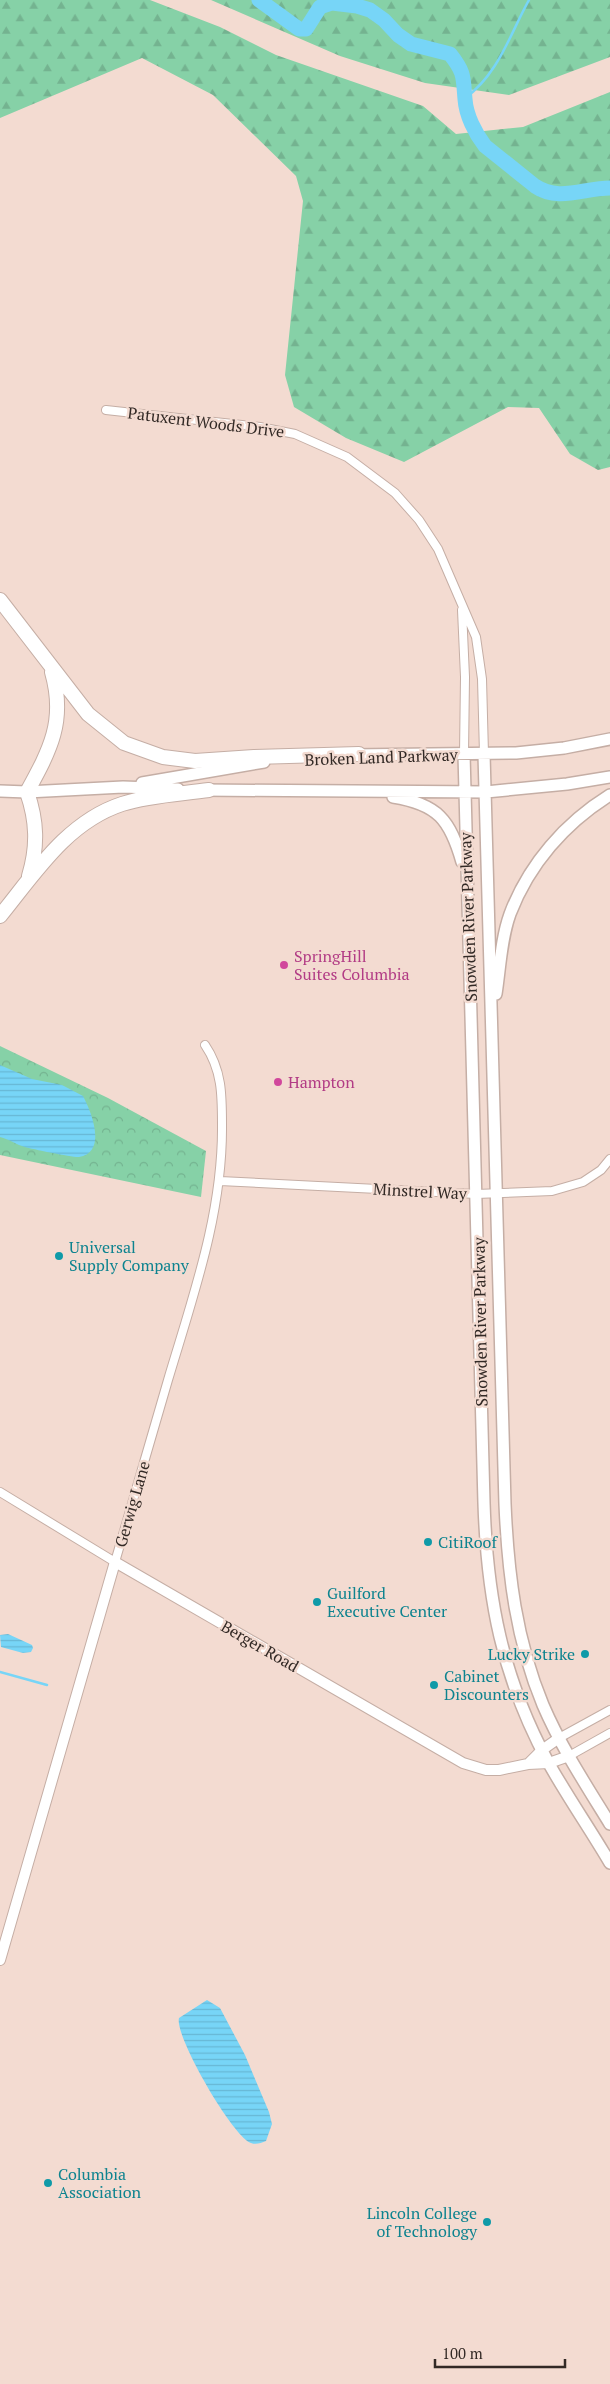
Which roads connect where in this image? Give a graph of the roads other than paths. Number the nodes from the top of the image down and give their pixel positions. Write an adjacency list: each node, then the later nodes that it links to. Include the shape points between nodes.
1 (106, 410): 3 (street, Patuxent Woods Drive, via 281,430 332,449 380,480 419,520 446,566)
2 (0, 600): 4 (highway)
3 (462, 608): 7 (street, Patuxent Woods Drive); 8 (street, Patuxent Woods Drive, via 476,637 480,655)
4 (51, 667): 6 (highway, via 105,730 124,743 163,757 195,761); 13 (highway, via 58,696 56,728 50,748)
5 (610, 739): 8 (main road, Broken Land Parkway, via 564,748)
6 (358, 754): 7 (main road, Broken Land Parkway); 10 (main road, Broken Land Parkway, via 257,763)
7 (464, 754): 8 (main road, Broken Land Parkway); 15 (main road, Snowden River Parkway)
8 (484, 754): 16 (main road, Snowden River Parkway)
9 (610, 777): 16 (main road, Broken Land Parkway)
10 (123, 787): 11 (main road, Broken Land Parkway); 13 (main road, Broken Land Parkway)
11 (209, 790): 14 (main road, Broken Land Parkway); 19 (highway, via 141,799 104,811 68,836)
12 (0, 791): 13 (main road, Broken Land Parkway)
13 (27, 792): 19 (highway, via 36,840)
14 (359, 792): 15 (main road, Broken Land Parkway); 18 (main road, via 418,802 438,814 456,840)
15 (464, 792): 16 (main road, Broken Land Parkway); 18 (main road, Snowden River Parkway)
16 (486, 792): 21 (main road, Snowden River Parkway)
17 (610, 795): 21 (main road, via 567,827 527,880 510,916 502,947)
18 (467, 878): 25 (main road, Snowden River Parkway)
19 (28, 879): 20 (highway)
20 (0, 916)
21 (491, 1033): 26 (main road, Snowden River Parkway)
22 (205, 1045): 24 (street, Gerwig Lane, via 214,1058 222,1086)
23 (610, 1159): 26 (street, Minstrel Way, via 592,1177 566,1188)
24 (220, 1182): 25 (street, Minstrel Way); 28 (street, Gerwig Lane, via 211,1232)
25 (476, 1194): 26 (street, Minstrel Way); 32 (main road, Snowden River Parkway, via 485,1542 490,1592 512,1679)
26 (497, 1194): 31 (main road, Snowden River Parkway, via 510,1587 531,1672)
27 (0, 1492): 28 (street, Berger Road)
28 (115, 1562): 35 (street, Berger Road, via 463,1762 486,1770); 38 (street, Gerwig Lane)
29 (610, 1710): 31 (street)
30 (610, 1733): 33 (street)
31 (559, 1738): 32 (street); 33 (main road, Snowden River Parkway)
32 (542, 1750): 34 (main road, Snowden River Parkway); 35 (street)
33 (568, 1756): 34 (street, Berger Road); 36 (main road, Snowden River Parkway)
34 (549, 1763): 35 (street, Berger Road); 37 (main road, Snowden River Parkway)
35 (528, 1764)
36 (610, 1824)
37 (610, 1862)
38 (0, 1960)

